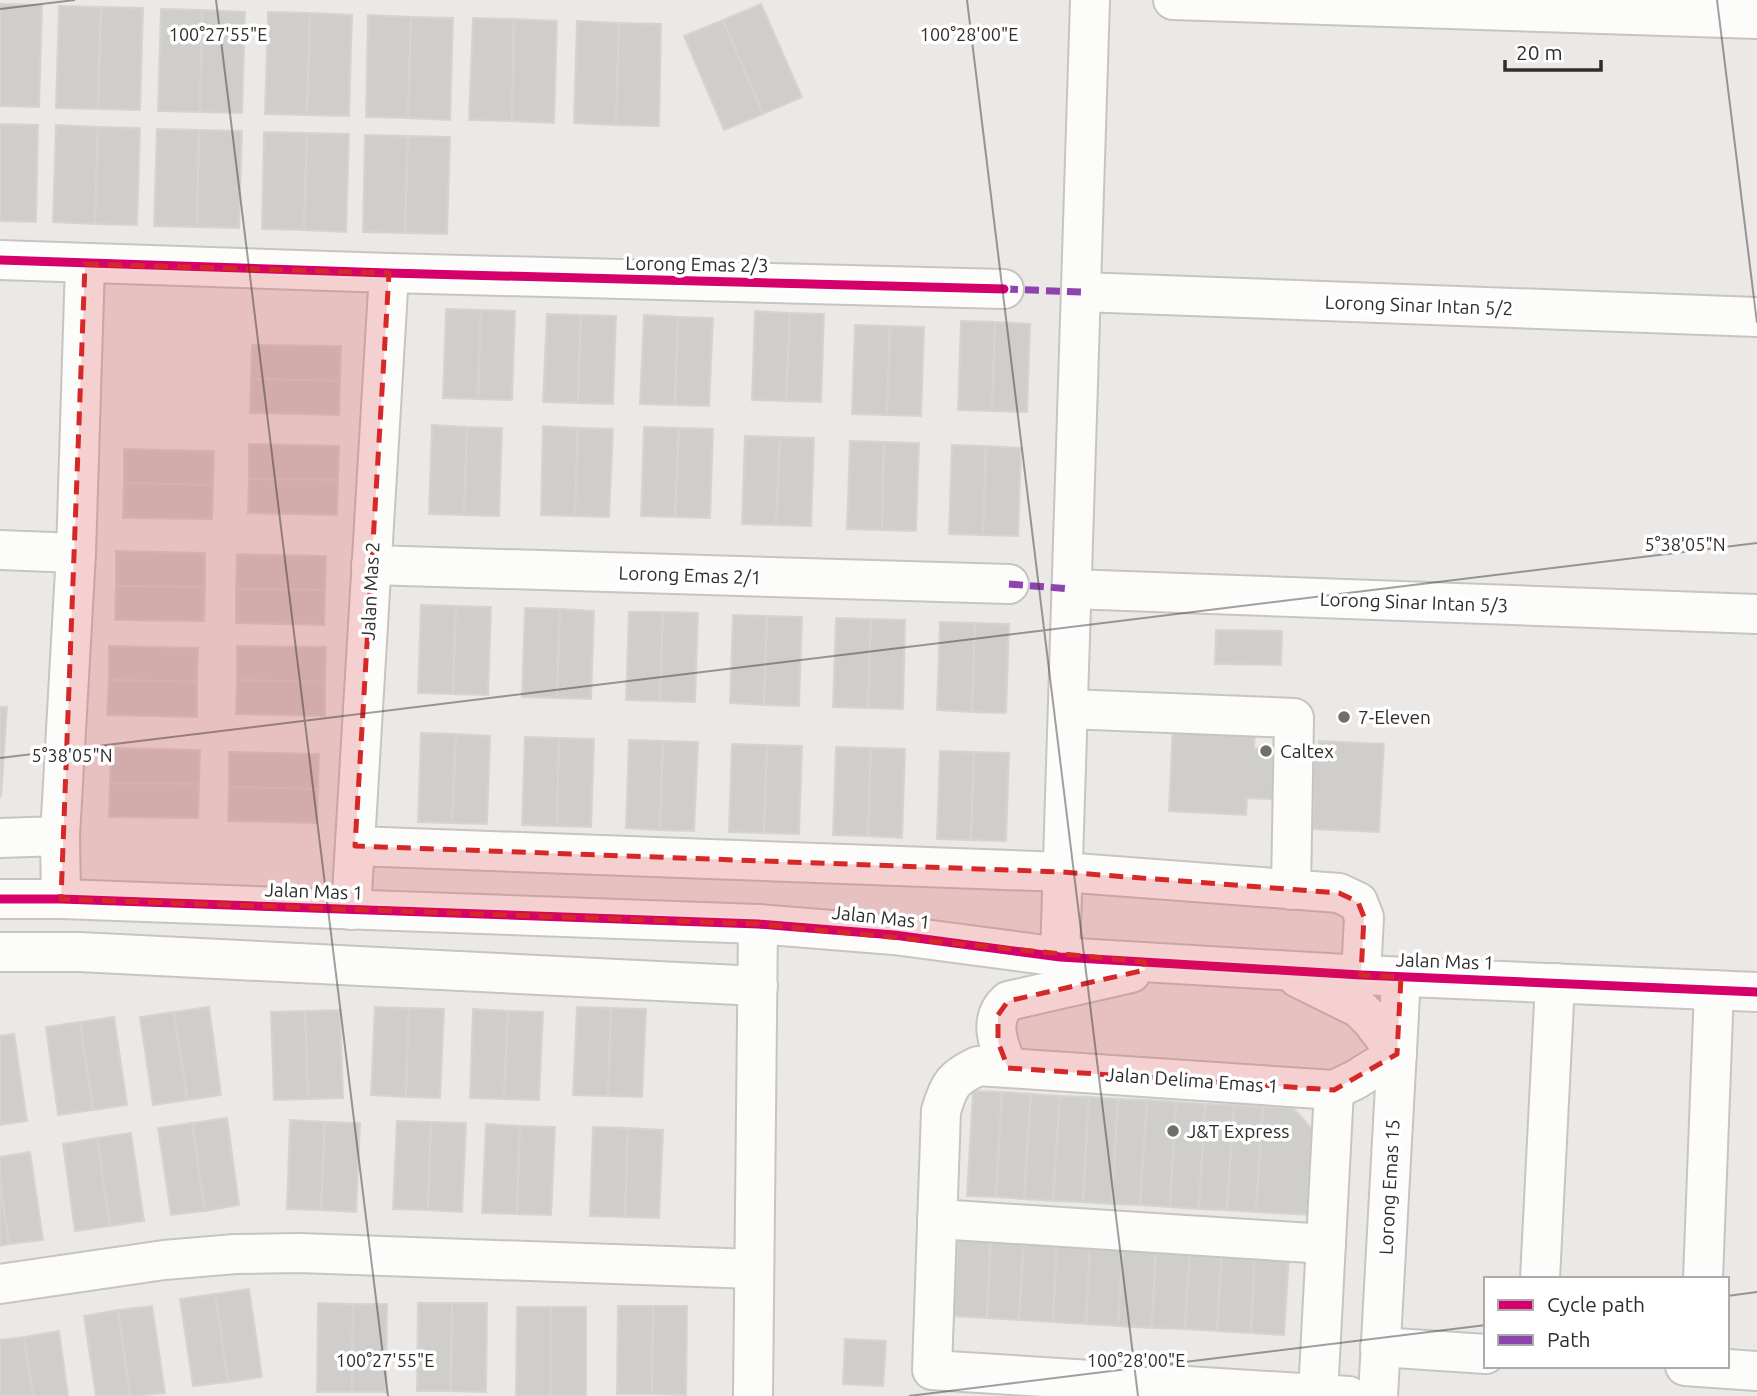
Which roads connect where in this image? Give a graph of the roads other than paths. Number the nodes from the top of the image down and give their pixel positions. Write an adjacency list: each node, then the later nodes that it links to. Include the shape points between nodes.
1 (1090, 0): 8 (street)
2 (1173, 0): 3 (street)
3 (1757, 19)
4 (0, 260): 5 (street, Lorong Emas 2/3)
5 (85, 264): 6 (street, Lorong Emas 2/3); 11 (street)
6 (389, 273): 7 (street, Lorong Emas 2/3); 12 (street, Jalan Mas 2)
7 (1004, 289)
8 (1081, 292): 9 (street, Lorong Sinar Intan 5/2); 14 (street)
9 (1757, 317)
10 (0, 550): 11 (street)
11 (76, 553): 17 (street)
12 (371, 565): 13 (street, Lorong Emas 2/1); 19 (street, Jalan Mas 2)
13 (1009, 584)
14 (1071, 589): 15 (street, Lorong Sinar Intan 5/3); 16 (street)
15 (1757, 614)
16 (1068, 709): 20 (street); 21 (street, via 1294,718)
17 (60, 836): 18 (street); 23 (street)
18 (0, 838)
19 (355, 846): 20 (street); 24 (street, Jalan Mas 2)
20 (1062, 872): 21 (street); 27 (street)
21 (1291, 890): 30 (street, via 1339,893 1358,902 1364,917)
22 (0, 899): 23 (street, Jalan Mas 1)
23 (61, 899): 24 (street, Jalan Mas 1)
24 (351, 910): 25 (street, Jalan Mas 1)
25 (758, 924): 27 (street, Jalan Mas 1, via 894,935); 33 (street)
26 (0, 952): 33 (street, via 79,952)
27 (1060, 957): 28 (street, Jalan Mas 1)
28 (1170, 964): 29 (street, Jalan Mas 1); 37 (street, via 1008,1001 996,1025)
29 (1281, 970): 30 (street, Jalan Mas 1); 36 (street, via 1359,1007)
30 (1361, 975): 31 (street, Jalan Mas 1)
31 (1401, 977): 32 (street, Jalan Mas 1); 36 (street, Lorong Emas 15)
32 (1555, 984): 34 (street, Jalan Mas 1); 42 (street)
33 (758, 986): 41 (street)
34 (1714, 990): 35 (street, Jalan Mas 1); 43 (street)
35 (1757, 992)
36 (1397, 1054): 38 (street); 45 (street, Lorong Emas 15)
37 (993, 1067): 38 (street, Jalan Delima Emas 1); 39 (street, via 957,1076 947,1090 941,1111)
38 (1334, 1090): 40 (street)
39 (937, 1219): 40 (street); 50 (street, via 932,1370)
40 (1326, 1244): 52 (street)
41 (754, 1269): 44 (street, via 234,1254); 53 (street)
42 (1540, 1277)
43 (1703, 1277)
44 (0, 1284)
45 (1380, 1348): 46 (street); 54 (street, Lorong Emas 15)
46 (1484, 1354)
47 (1699, 1368): 55 (street)
48 (1714, 1368): 49 (street)
49 (1757, 1371)
50 (1084, 1388): 51 (street)
51 (1222, 1392): 52 (street)
52 (1334, 1395)
53 (753, 1396)
54 (1378, 1396)
55 (1698, 1396)

